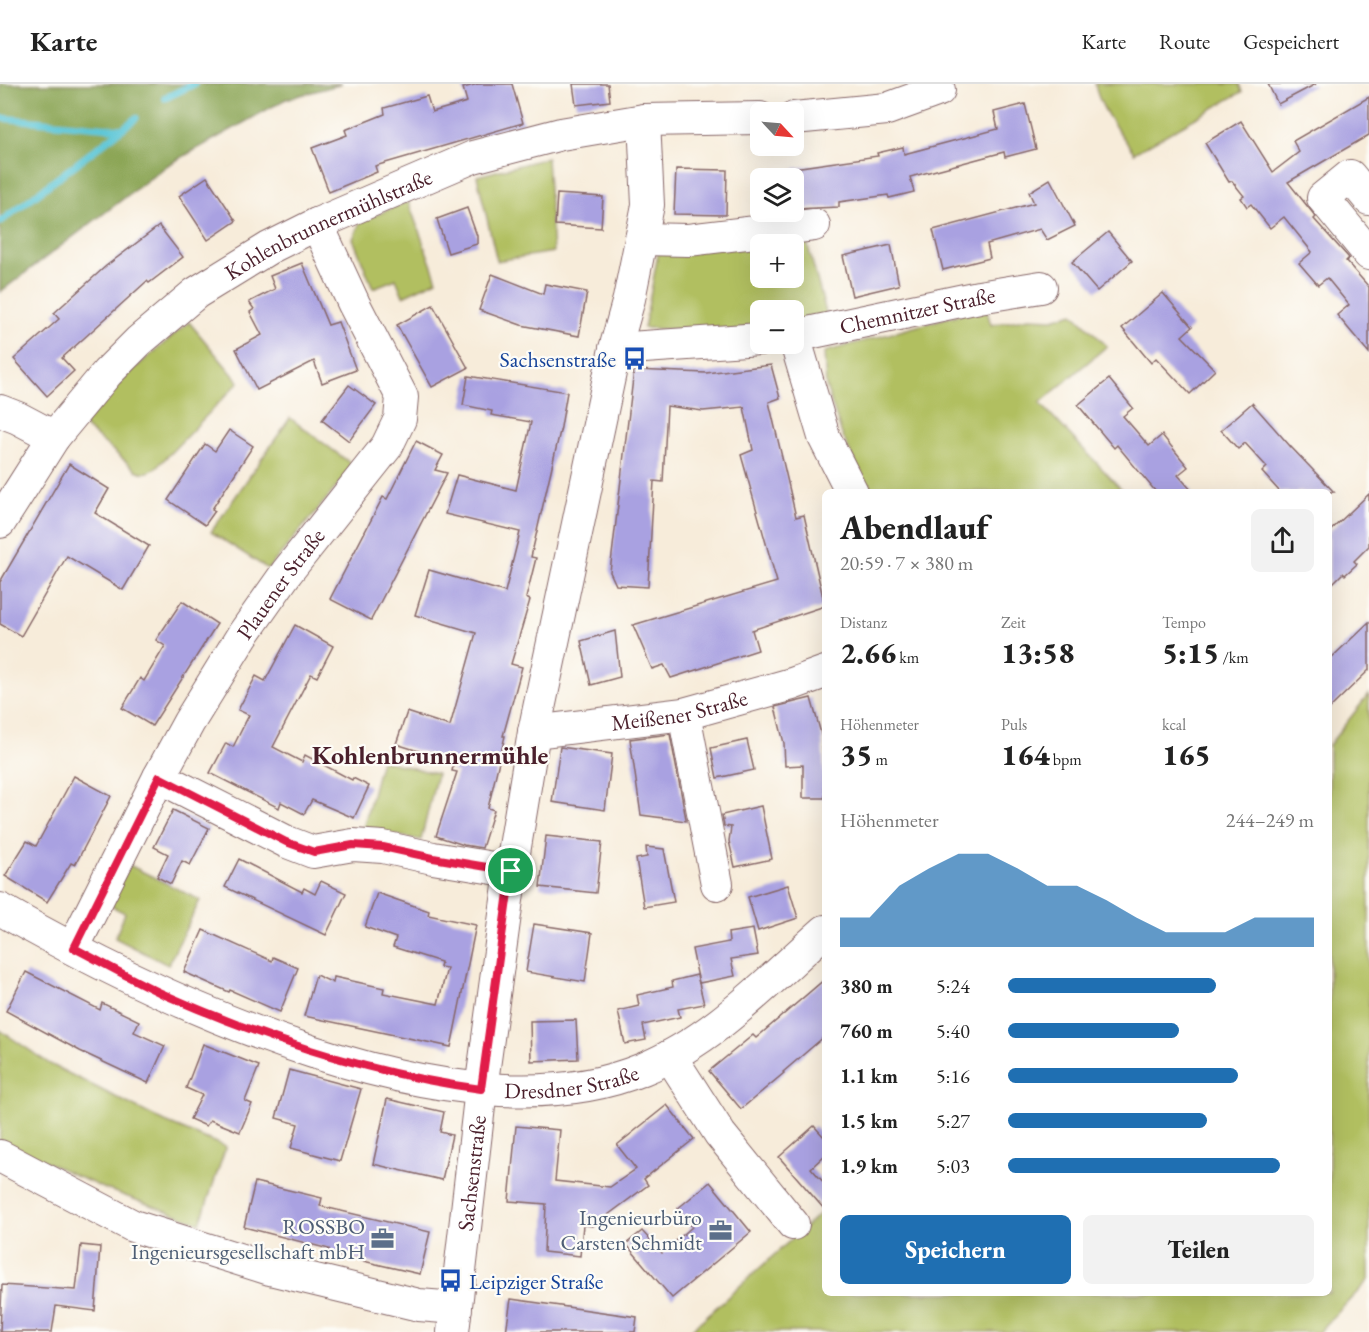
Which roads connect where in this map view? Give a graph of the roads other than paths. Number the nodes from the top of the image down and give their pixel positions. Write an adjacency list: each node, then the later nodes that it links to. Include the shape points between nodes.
1 (939, 90): 2 (street, via 887,109)
2 (804, 117)
3 (750, 118): 4 (street, Kohlenbrunnermühlstraße)
4 (644, 120): 6 (street, Kohlenbrunnermühlstraße, via 561,134 473,157); 8 (street, Sachsenstraße, via 648,205)
5 (1369, 199): 9 (street, via 1350,176 1323,198)
6 (317, 224): 16 (street, Kohlenbrunnermühlstraße, via 196,293 115,365); 22 (street, Plauener Straße, via 402,397 400,419 387,446 287,572 242,636)
7 (814, 225): 8 (street, via 688,240)
8 (641, 239): 13 (street, Sachsenstraße)
9 (1369, 254)
10 (1041, 287): 11 (street, Chemnitzer Straße)
11 (804, 334)
12 (750, 340): 13 (street)
13 (615, 349): 21 (street, Sachsenstraße)
14 (799, 354): 17 (street, via 824,436)
15 (0, 411): 16 (street)
16 (54, 437): 18 (street, Kohlenbrunnermühlstraße)
17 (850, 489)
18 (0, 522)
19 (822, 677): 20 (street, Meißener Straße)
20 (684, 714): 21 (street, Meißener Straße); 24 (street)
21 (534, 732): 23 (street, Sachsenstraße)
22 (159, 777): 23 (street, via 286,842 314,852 353,845 383,847); 27 (street, Plauener Straße)
23 (511, 871): 29 (street, Sachsenstraße)
24 (717, 884)
25 (0, 909): 27 (street, Dresdner Straße)
26 (822, 934): 28 (street, Dresdner Straße, via 734,1012)
27 (74, 948): 29 (street, Dresdner Straße, via 161,993 310,1050 358,1065)
28 (670, 1056): 29 (street, Dresdner Straße, via 610,1081 572,1089); 31 (street, via 720,1134)
29 (481, 1089): 33 (street, Sachsenstraße)
30 (0, 1156): 32 (street, via 133,1226)
31 (793, 1224)
32 (417, 1319): 33 (street)
33 (454, 1320)

